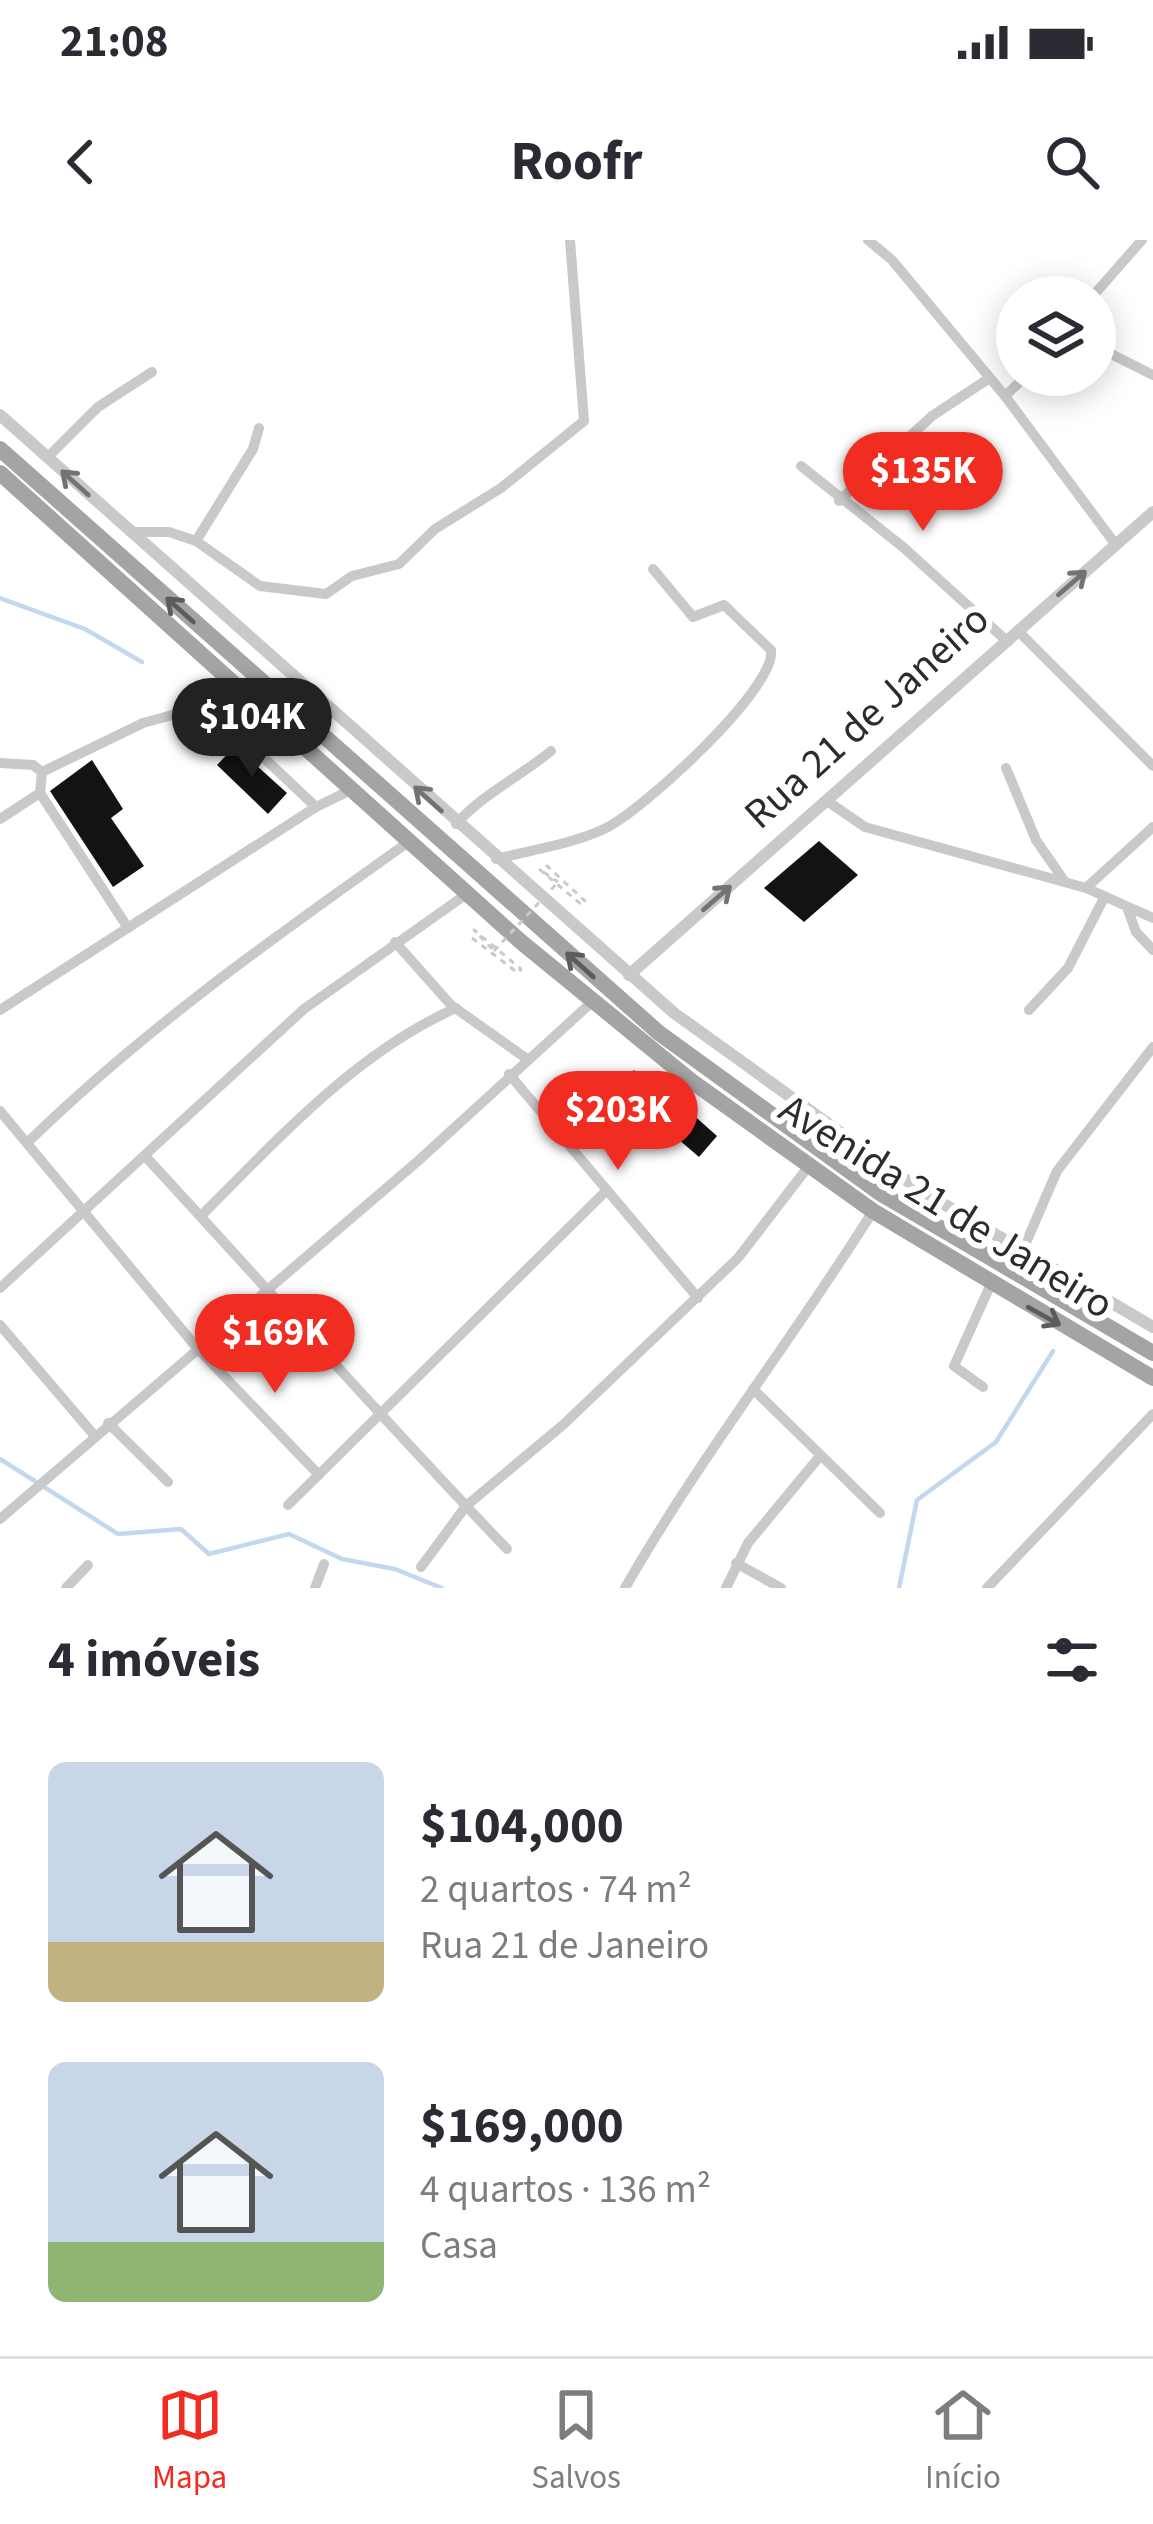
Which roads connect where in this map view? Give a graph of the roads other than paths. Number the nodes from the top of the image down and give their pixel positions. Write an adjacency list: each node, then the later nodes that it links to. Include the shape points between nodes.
1 (569, 240): 22 (street, via 586,411 571,436 434,529 399,565 352,576 326,594 254,584)
2 (868, 240): 5 (street)
3 (888, 240): 5 (street)
4 (1142, 240): 6 (street)
5 (892, 260): 10 (street)
6 (1110, 276)
7 (1116, 356): 9 (street)
8 (152, 372): 16 (street, via 98,407)
9 (1152, 373)
10 (988, 379): 11 (street); 19 (street, via 932,416)
11 (996, 387)
12 (1005, 396): 23 (street)
13 (0, 415): 16 (street)
14 (259, 428): 22 (street)
15 (0, 449): 75 (main road, Avenida 21 de Janeiro, one-way to 15, via 880,1193 626,1006)
16 (47, 458): 21 (street, one-way to 16)
17 (801, 466): 19 (street)
18 (0, 473): 31 (main road)
19 (839, 501): 25 (street)
20 (1153, 512): 23 (street, Rua 21 de Janeiro)
21 (130, 532): 22 (street); 36 (street, one-way to 21)
22 (196, 542)
23 (1116, 545): 25 (street, Rua 21 de Janeiro, one-way to 23)
24 (653, 569): 39 (street, via 693,617 724,605 771,650 771,664 640,807 592,834)
25 (1013, 636): 28 (street); 33 (street, Rua 21 de Janeiro)
26 (550, 751): 36 (street, via 507,788 480,797)
27 (0, 763): 30 (street)
28 (1153, 766)
29 (1006, 768): 40 (street, via 1036,840)
30 (43, 772): 32 (street); 34 (street, via 143,723 200,710)
31 (353, 789): 34 (street); 38 (main road)
32 (40, 793): 35 (street); 46 (street)
33 (827, 801): 40 (street, via 873,830); 49 (street, Rua 21 de Janeiro, one-way to 33)
34 (316, 807): 46 (street)
35 (0, 819)
36 (456, 824): 39 (street)
37 (1153, 827): 41 (street)
38 (410, 841): 42 (main road); 60 (street, via 187,1004)
39 (496, 859): 49 (street)
40 (1065, 882): 41 (street)
41 (1086, 888): 43 (street)
42 (468, 893): 47 (street); 50 (main road)
43 (1104, 898): 44 (street); 53 (street, via 1068,968)
44 (1128, 910): 45 (street); 48 (street)
45 (1153, 919)
46 (128, 928): 52 (street)
47 (395, 942): 51 (street); 61 (street, via 250,1055)
48 (1153, 950)
49 (629, 975): 67 (street, via 821,1123)
50 (592, 1002): 55 (street); 56 (main road, Avenida 21 de Janeiro)
51 (456, 1008): 55 (street); 66 (street, via 346,1078)
52 (0, 1010)
53 (1029, 1010)
54 (1153, 1047): 67 (street, via 1057,1171)
55 (527, 1059): 57 (street)
56 (677, 1070): 59 (lane); 62 (main road, Avenida 21 de Janeiro)
57 (509, 1074): 63 (street); 68 (street)
58 (0, 1111): 60 (street)
59 (626, 1124)
60 (27, 1143): 65 (street)
61 (145, 1156): 65 (street); 66 (street)
62 (808, 1167): 64 (main road, Avenida 21 de Janeiro); 71 (street)
63 (604, 1192): 71 (street); 80 (street)
64 (873, 1211): 69 (main road, Avenida 21 de Janeiro); 78 (street)
65 (86, 1214): 70 (street); 74 (street)
66 (200, 1216): 68 (street)
67 (1022, 1252): 73 (street)
68 (267, 1286): 74 (street); 80 (street)
69 (990, 1286): 76 (main road, Avenida 21 de Janeiro, one-way to 76); 77 (street, via 954,1366)
70 (0, 1288)
71 (698, 1298): 87 (street)
72 (0, 1324): 82 (street)
73 (1153, 1327)
74 (198, 1349): 81 (street); 84 (street)
75 (1153, 1353)
76 (1153, 1378)
77 (982, 1388)
78 (753, 1389): 83 (street); 97 (street)
79 (1153, 1414): 100 (street)
80 (380, 1418): 84 (street); 87 (street)
81 (108, 1424): 82 (street); 85 (street)
82 (94, 1435): 89 (street)
83 (820, 1456): 88 (street); 91 (street)
84 (319, 1475): 86 (street)
85 (168, 1482)
86 (288, 1505)
87 (466, 1507): 90 (street); 94 (street)
88 (880, 1513)
89 (0, 1519)
90 (506, 1549)
91 (736, 1563): 98 (street); 99 (street)
92 (324, 1564): 96 (street)
93 (88, 1565): 95 (street)
94 (421, 1567)
95 (66, 1588)
96 (315, 1588)
97 (625, 1588)
98 (726, 1588)
99 (781, 1588)
100 (987, 1588)

